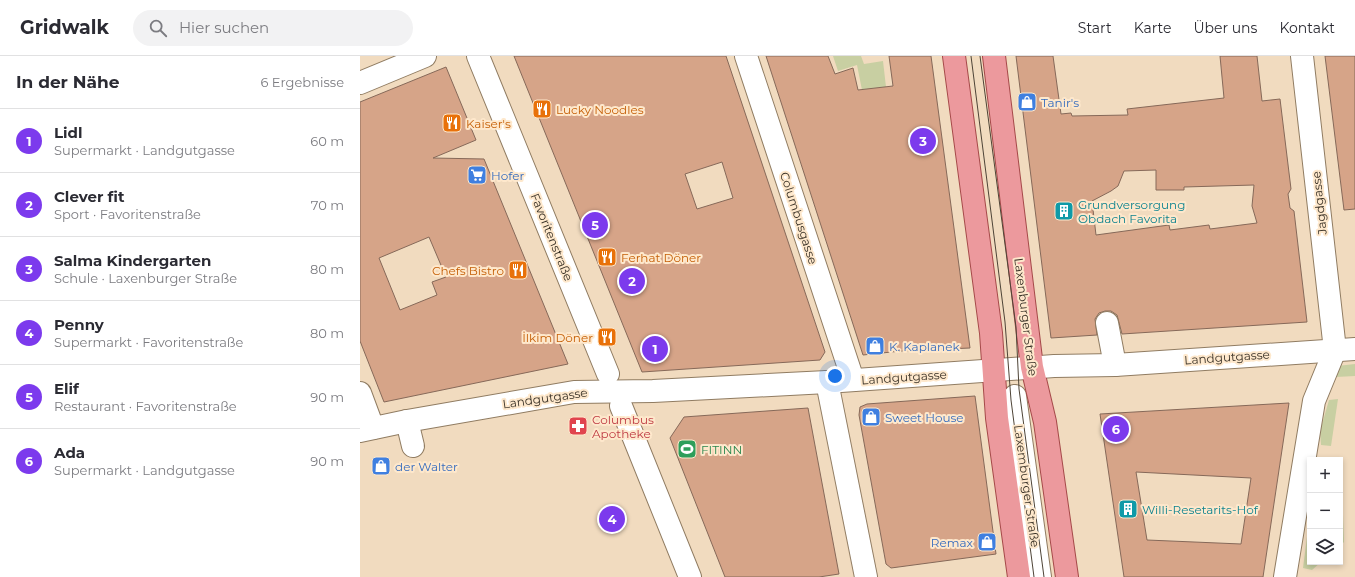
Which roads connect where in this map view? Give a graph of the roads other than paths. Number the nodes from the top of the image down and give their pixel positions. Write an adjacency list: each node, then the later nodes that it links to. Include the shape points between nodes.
1 (478, 56): 13 (street, Favoritenstraße)
2 (746, 56): 14 (street, Columbusgasse)
3 (954, 56): 12 (main road)
4 (994, 56): 11 (main road, Laxenburger Straße)
5 (1302, 56): 9 (street, Jagdgasse)
6 (419, 58): 7 (street)
7 (360, 83)
8 (1107, 323): 10 (street)
9 (1345, 349): 10 (street, Landgutgasse); 27 (street, via 1314,401)
10 (1115, 365): 11 (street, Landgutgasse)
11 (1032, 367): 12 (street, Landgutgasse); 17 (street); 26 (main road, Laxenburger Straße, via 1045,422)
12 (994, 371): 14 (street, Landgutgasse); 17 (street); 24 (main road, via 997,418)
13 (608, 374)
14 (853, 380): 15 (street, Landgutgasse)
15 (827, 382): 19 (street, Landgutgasse, via 653,391 574,392); 22 (street)
16 (360, 393): 20 (street)
17 (1015, 396): 25 (street, Laxemburger Straße)
18 (621, 406): 23 (street)
19 (407, 421): 20 (street, Landgutgasse); 21 (street)
20 (366, 430)
21 (412, 446)
22 (865, 574)
23 (690, 577)
24 (1018, 577)
25 (1040, 577)
26 (1067, 577)
27 (1285, 577)

